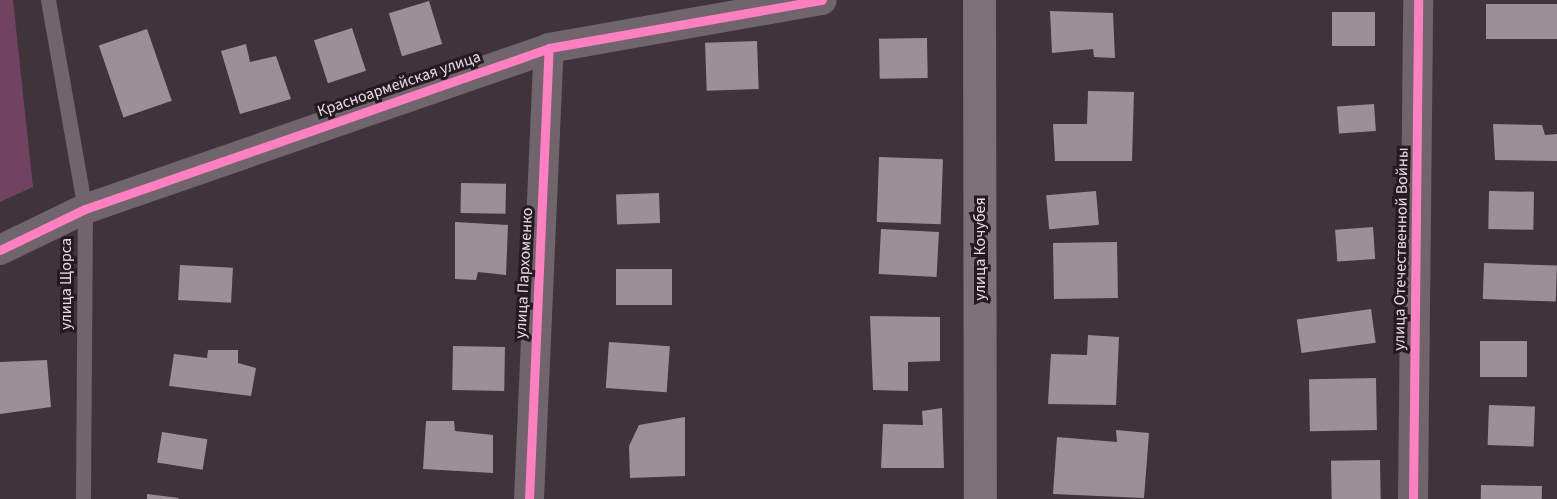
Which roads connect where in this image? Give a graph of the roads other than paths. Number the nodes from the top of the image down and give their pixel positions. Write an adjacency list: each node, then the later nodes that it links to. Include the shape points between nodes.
1 (48, 0): 6 (lane, улица Щорса)
2 (822, 0): 5 (street, Красноармейская улица)
3 (979, 0): 10 (main road, улица Кочубея)
4 (1418, 0): 11 (street, улица Отечественной Войны)
5 (549, 48): 6 (street, Красноармейская улица); 9 (street, улица Пархоменко)
6 (85, 209): 7 (street, Красноармейская улица); 8 (lane, улица Щорса)
7 (0, 250)
8 (83, 499)
9 (528, 499)
10 (980, 499)
11 (1413, 499)

